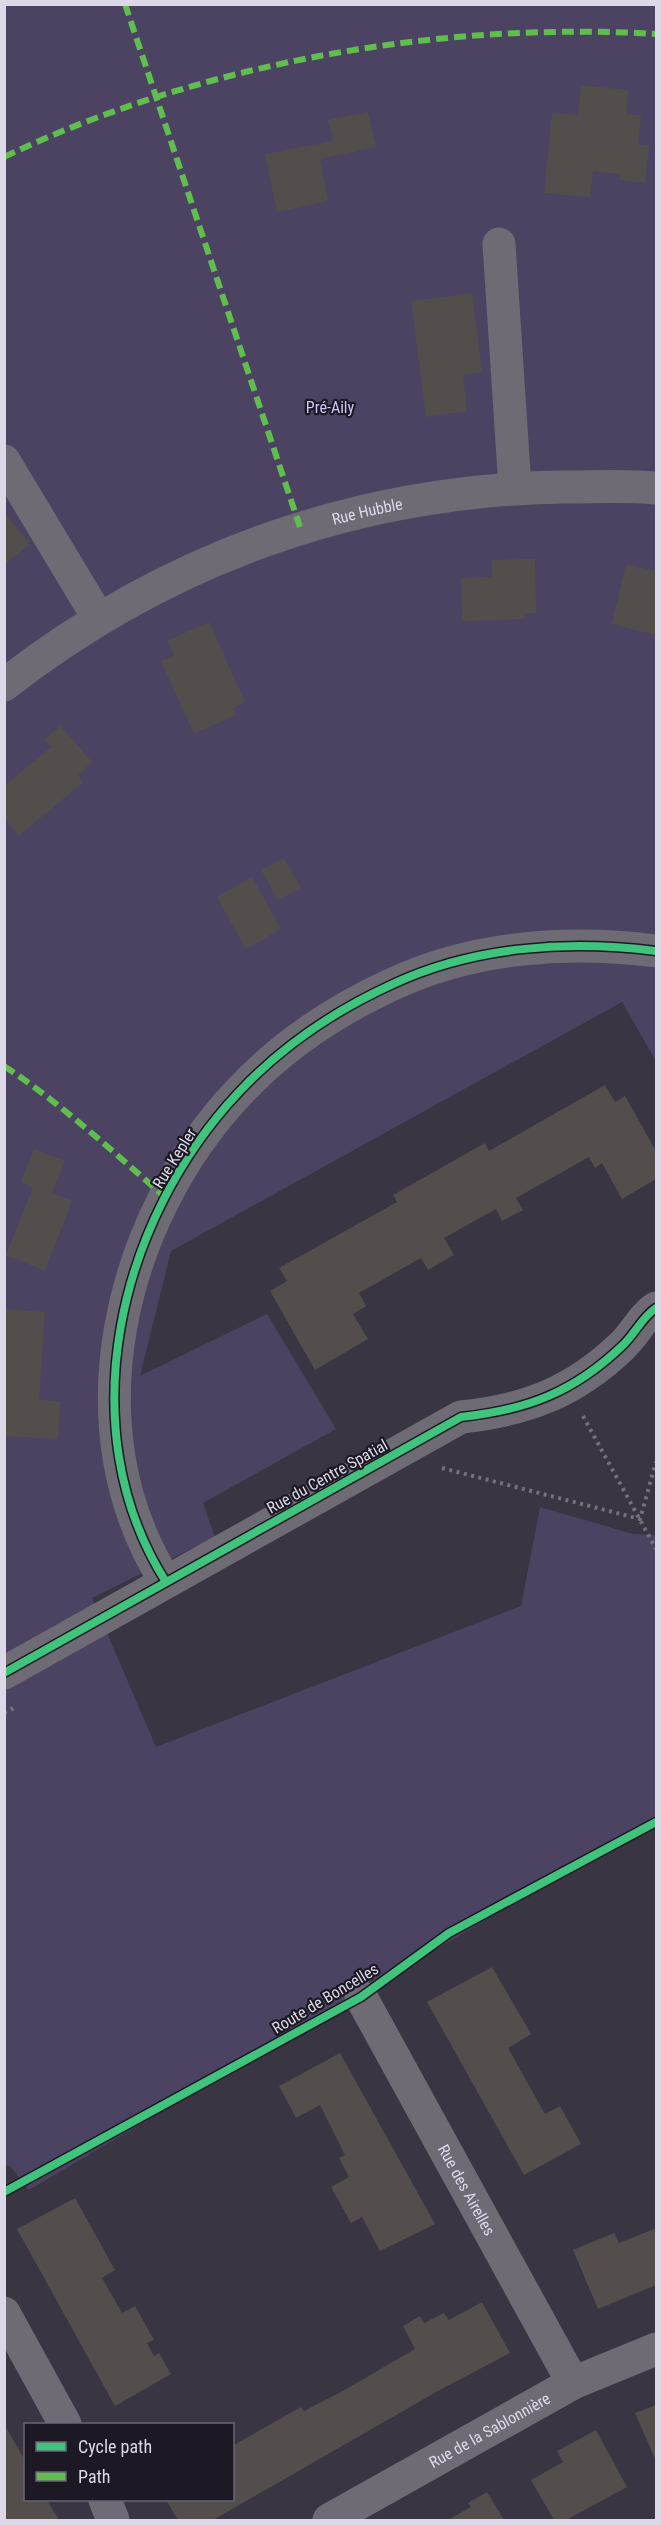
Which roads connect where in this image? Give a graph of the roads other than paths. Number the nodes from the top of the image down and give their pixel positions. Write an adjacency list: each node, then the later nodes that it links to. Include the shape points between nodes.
1 (499, 244): 3 (street)
2 (4, 461): 5 (street)
3 (515, 488): 4 (street, Rue Hubble); 5 (street, Rue Hubble, via 373,508 300,527 200,566)
4 (657, 488)
5 (99, 619): 6 (street, Rue Hubble)
6 (4, 685)
7 (657, 951): 9 (street, Rue Kepler, via 610,945 519,950 439,966 394,983 309,1031 239,1092 207,1130 165,1197 148,1234 129,1290 114,1380 116,1437 126,1496 141,1539)
8 (657, 1308): 9 (street, Rue du Centre Spatial, via 597,1368 567,1388 498,1413 461,1417)
9 (166, 1582): 10 (street, Rue du Centre Spatial)
10 (4, 1673)
11 (361, 1997): 14 (street, Rue des Airelles)
12 (4, 2313): 15 (street)
13 (657, 2349): 14 (street, Rue de la Sablonnière)
14 (573, 2383): 18 (street, Rue de la Sablonnière)
15 (64, 2423)
16 (106, 2501): 17 (street)
17 (113, 2520)
18 (329, 2520)

